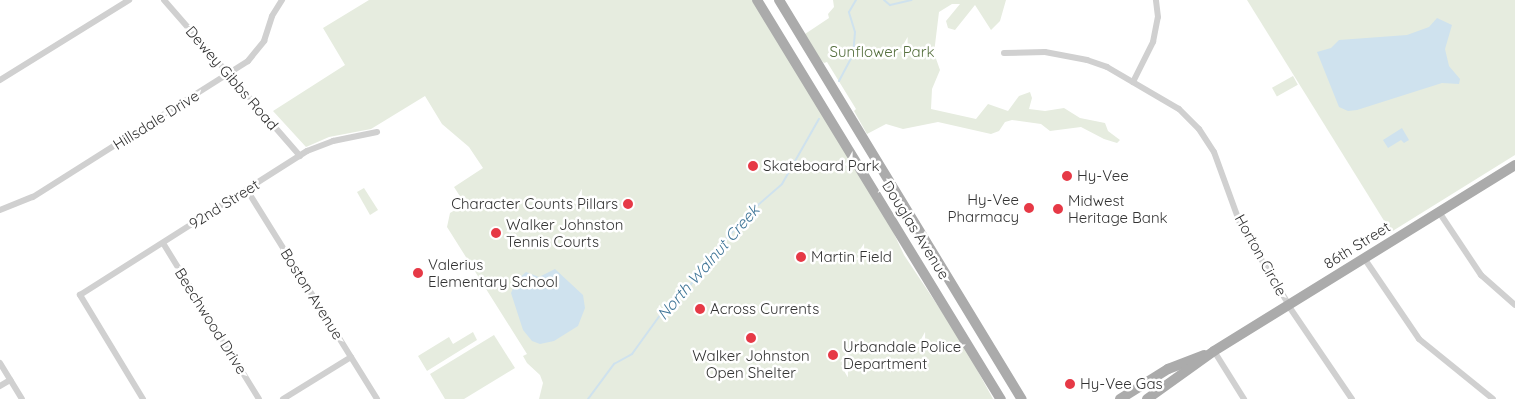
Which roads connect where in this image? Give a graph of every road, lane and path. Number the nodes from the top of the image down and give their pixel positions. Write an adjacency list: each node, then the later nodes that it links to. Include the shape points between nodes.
1 (129, 0): 9 (street)
2 (164, 0): 8 (street, Dewey Gibbs Road)
3 (282, 0): 8 (street, Hillsdale Drive, via 257,52)
4 (757, 0): 31 (main road, Douglas Avenue)
5 (780, 0): 32 (main road, Douglas Avenue)
6 (1156, 0): 10 (street, via 1157,25 1153,42)
7 (1004, 53): 10 (street, Horton Circle, via 1066,55 1107,67)
8 (229, 74): 12 (street, Dewey Gibbs Road); 15 (street, Hillsdale Drive, via 33,197)
9 (0, 80)
10 (1133, 82): 19 (street, Horton Circle, via 1179,109 1208,140 1223,168 1241,226)
11 (377, 132): 12 (street, 92nd Street, via 333,141)
12 (300, 156): 14 (street, 92nd Street)
13 (1515, 165): 16 (main road, 86th Street)
14 (247, 190): 17 (street, 92nd Street); 22 (street, Boston Avenue)
15 (0, 210)
16 (1440, 212): 18 (main road, 86th Street); 20 (street, via 1475,267)
17 (163, 243): 27 (street, 92nd Street, via 80,295); 28 (street, Beechwood Drive)
18 (1364, 258): 19 (main road, 86th Street); 37 (street, via 1419,339)
19 (1289, 305): 21 (main road, 86th Street); 36 (street, Horton Circle)
20 (1515, 305)
21 (1214, 351): 33 (main road, 86th Street, via 1168,369); 34 (main road, 86th Street); 35 (street)
22 (351, 356): 29 (street); 30 (street, Boston Avenue)
23 (0, 363): 24 (street)
24 (10, 380): 25 (street); 26 (street)
25 (0, 386)
26 (22, 399)
27 (143, 399)
28 (259, 399)
29 (284, 399)
30 (376, 399)
31 (1001, 399)
32 (1022, 399)
33 (1120, 399)
34 (1148, 399)
35 (1244, 399)
36 (1352, 399)
37 (1493, 399)

